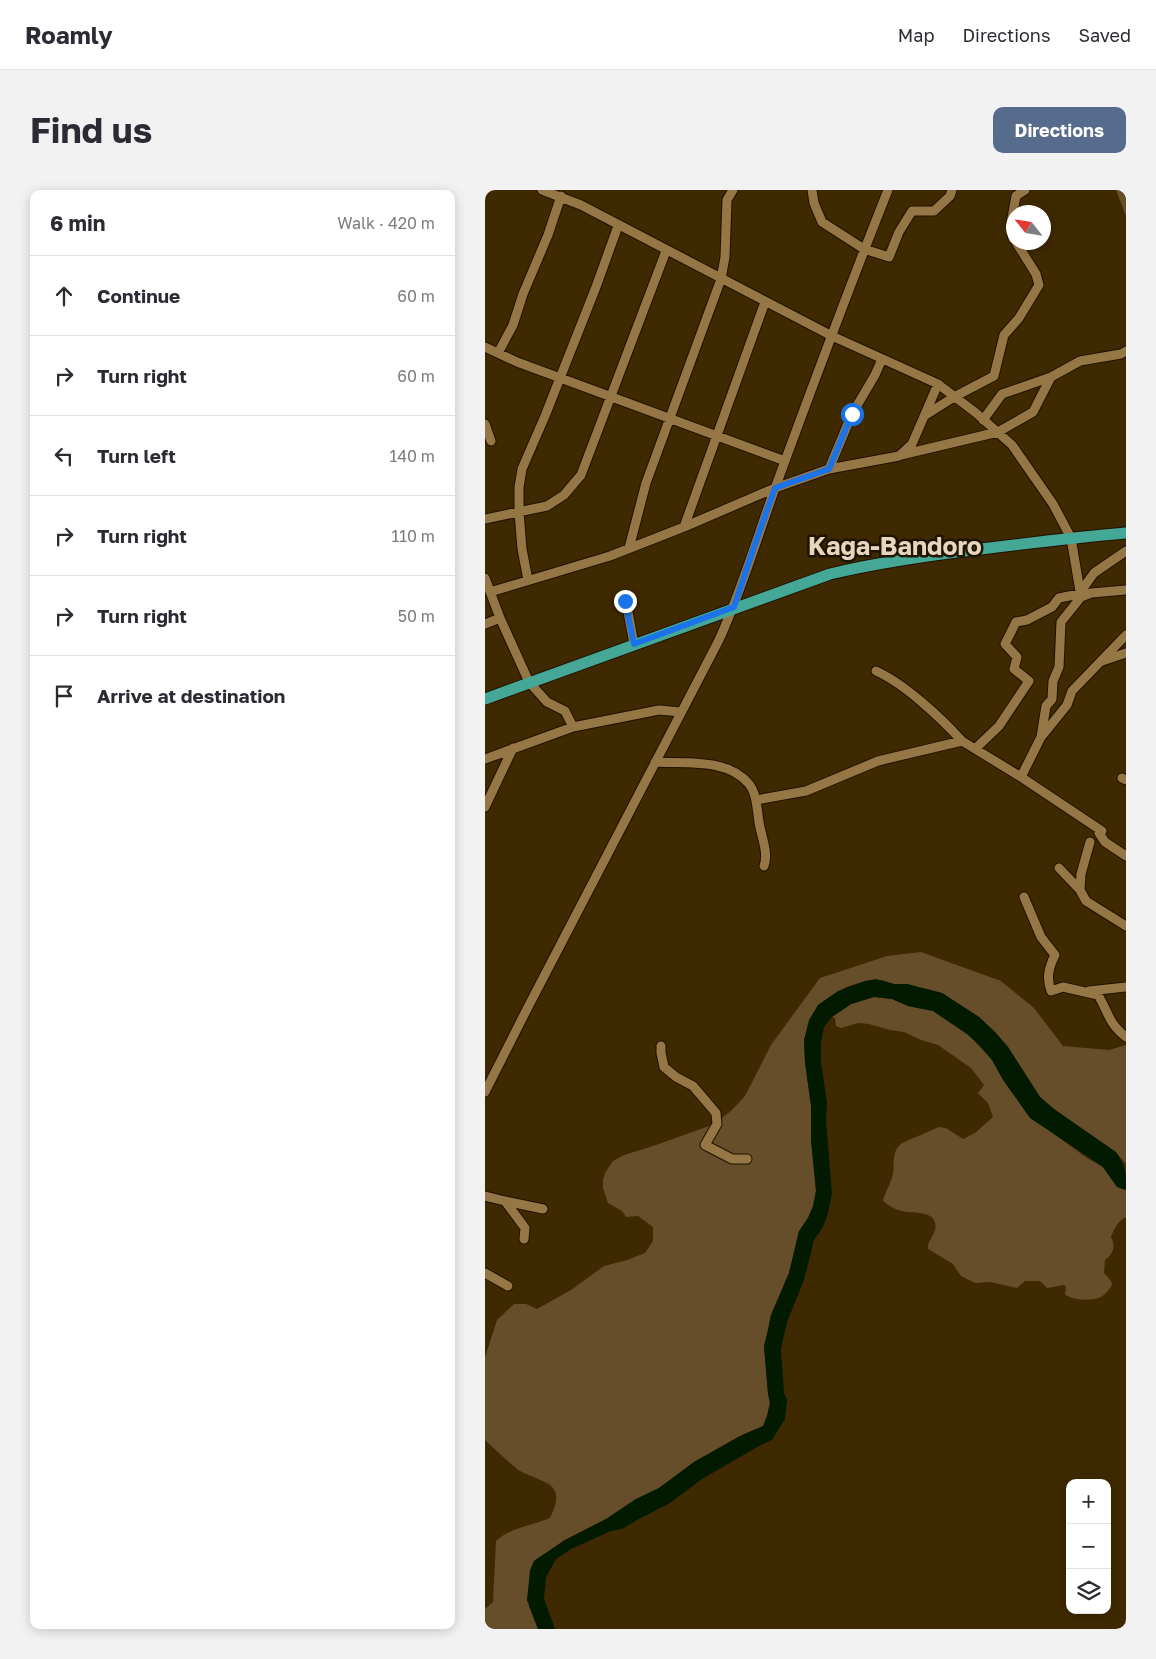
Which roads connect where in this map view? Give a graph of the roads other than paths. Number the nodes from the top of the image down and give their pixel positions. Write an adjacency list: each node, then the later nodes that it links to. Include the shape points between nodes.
1 (542, 190): 7 (street)
2 (733, 190): 13 (street, via 727,200)
3 (812, 190): 10 (street, via 822,222)
4 (888, 190): 10 (street)
5 (951, 190): 10 (street, via 950,196 934,211 912,211 889,257)
6 (1025, 190): 8 (street, via 1016,196)
7 (561, 196): 9 (street); 18 (street, via 513,325)
8 (1014, 205)
9 (618, 226): 12 (street); 20 (street)
10 (865, 249): 15 (street)
11 (1021, 250): 24 (street, via 1039,285 1019,318 1004,335 994,376)
12 (666, 251): 13 (street); 23 (street)
13 (721, 279): 14 (street); 26 (street)
14 (765, 302): 15 (street); 30 (street)
15 (832, 336): 19 (street); 33 (street)
16 (485, 347): 18 (street)
17 (1126, 351): 21 (street, via 1080,361)
18 (498, 353): 20 (street)
19 (882, 359): 22 (street); 34 (street, via 852,414)
20 (559, 377): 23 (street); 36 (street, via 522,469)
21 (1051, 377): 27 (street, via 1002,394); 29 (street, via 1033,412)
22 (937, 384): 24 (street); 25 (street)
23 (610, 396): 26 (street); 36 (street, via 581,474 564,495 547,506)
24 (954, 397): 25 (street); 27 (street)
25 (924, 416): 32 (street, via 912,444)
26 (669, 418): 30 (street); 41 (street)
27 (983, 420): 29 (street)
28 (485, 424): 31 (street)
29 (998, 432): 32 (street); 40 (street, via 1012,445 1053,504)
30 (717, 436): 33 (street); 38 (street)
31 (491, 441)
32 (899, 456): 34 (street)
33 (785, 461): 35 (street)
34 (829, 469): 35 (street)
35 (775, 488): 38 (street); 49 (street)
36 (519, 512): 37 (street); 44 (street)
37 (485, 519)
38 (684, 527): 41 (street)
39 (1126, 533): 40 (main road)
40 (1071, 538): 47 (street); 49 (main road, via 868,565 830,574)
41 (629, 548): 44 (street)
42 (1126, 551): 47 (street, via 1094,573)
43 (485, 578): 46 (street)
44 (528, 580): 46 (street)
45 (1126, 590): 47 (street)
46 (490, 592): 50 (street)
47 (1080, 595): 61 (street, via 1061,622 1059,667 1053,681 1052,699 1046,706); 64 (street, via 1059,598 1052,607 1016,622 1005,644 1017,657 1014,669 1029,681 999,726)
48 (625, 601): 53 (street)
49 (734, 607): 53 (main road); 59 (street)
50 (500, 618): 51 (street); 57 (street)
51 (485, 624)
52 (1126, 636): 55 (street)
53 (634, 644): 57 (main road)
54 (1126, 653): 55 (street)
55 (1101, 661): 61 (street, via 1072,691 1067,705)
56 (876, 671): 62 (street, via 930,710)
57 (529, 682): 58 (main road); 60 (street, via 547,702 565,711)
58 (485, 699)
59 (681, 712): 60 (street, via 659,710); 66 (street)
60 (573, 727): 63 (street)
61 (1041, 737): 67 (street)
62 (962, 741): 64 (street); 68 (street, via 878,761 806,791)
63 (513, 748): 65 (street); 69 (street)
64 (975, 749): 67 (street)
65 (485, 759)
66 (655, 762): 68 (street, via 715,765 731,769 750,785); 81 (street)
67 (1021, 777): 71 (street, via 1100,832 1105,842)
68 (756, 800): 72 (street, via 767,857)
69 (485, 807)
70 (1090, 842): 74 (street)
71 (1126, 856)
72 (764, 866)
73 (1059, 868): 74 (street)
74 (1080, 890): 76 (street, via 1086,901)
75 (1024, 897): 78 (street, via 1041,937 1055,955 1048,976 1051,991 1063,987)
76 (1126, 926)
77 (1126, 987): 78 (street)
78 (1084, 992): 79 (street, via 1098,995 1114,1028)
79 (1126, 1036)
80 (661, 1046): 82 (street, via 664,1067 693,1086 716,1113 717,1124 705,1146 732,1159)
81 (485, 1092)
82 (747, 1160)
83 (485, 1196): 84 (street)
84 (505, 1201): 85 (street); 86 (street, via 525,1228)
85 (543, 1209)
86 (524, 1239)
87 (485, 1273): 88 (street)
88 (508, 1286)

